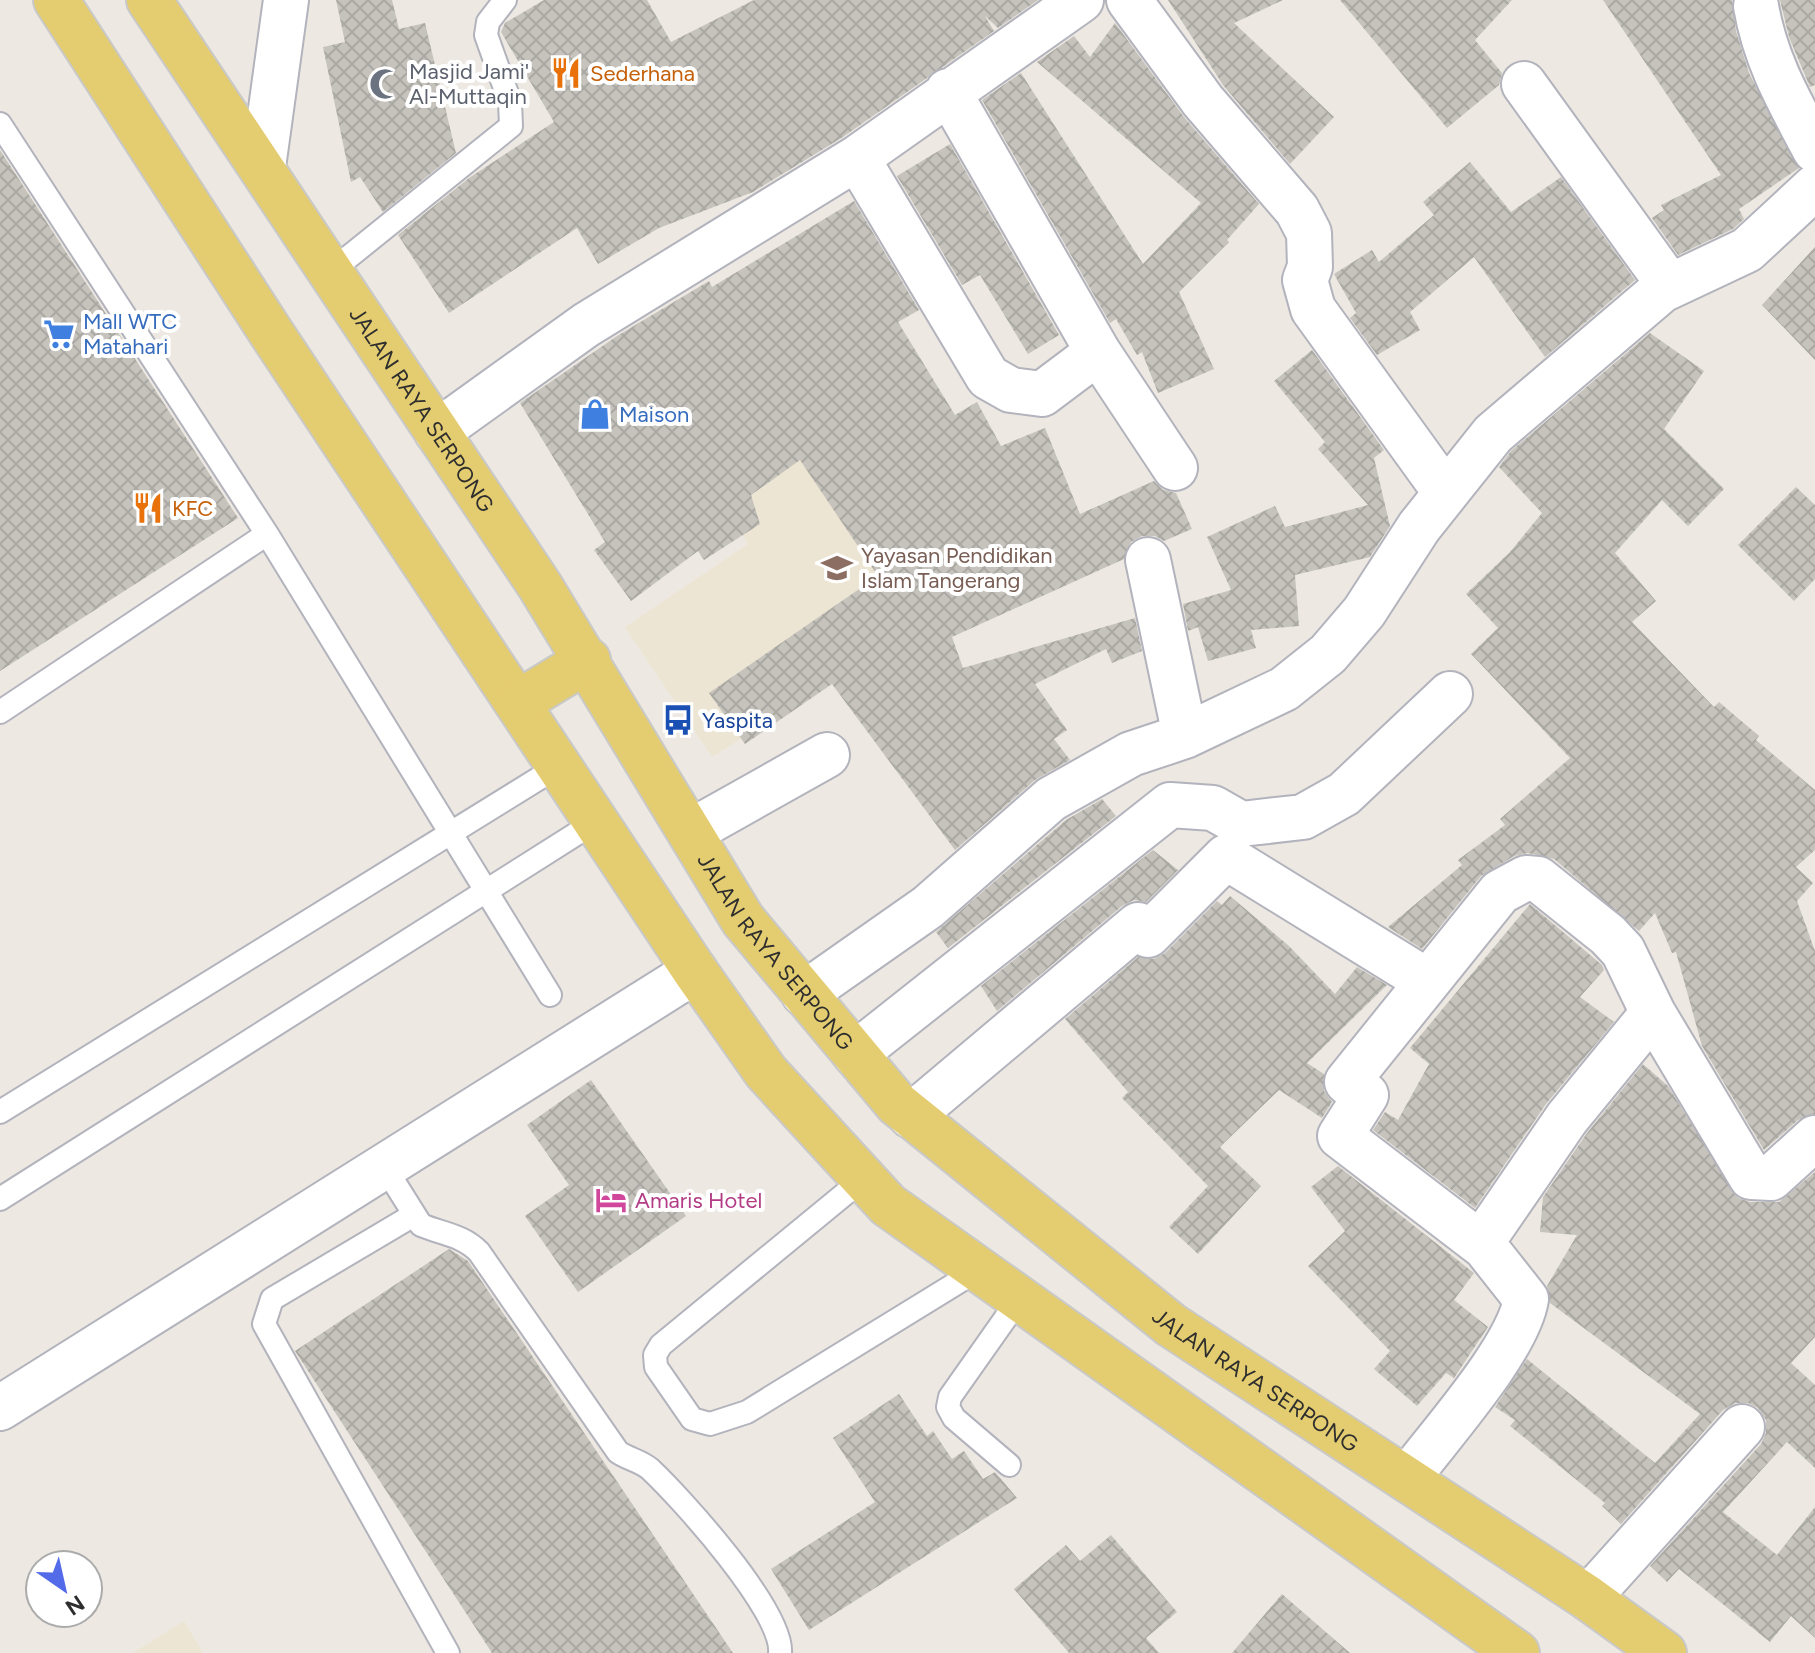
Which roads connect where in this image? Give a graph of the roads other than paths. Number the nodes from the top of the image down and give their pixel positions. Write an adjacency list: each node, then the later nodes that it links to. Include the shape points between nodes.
1 (56, 0): 25 (main road)
2 (149, 0): 13 (main road, JALAN RAYA SERPONG)
3 (286, 0): 13 (street)
4 (505, 0): 15 (lane, via 488,22 486,35 510,102 511,126)
5 (1081, 0): 9 (street)
6 (1129, 0): 20 (street, via 1203,101 1297,210 1309,233 1305,280 1313,309)
7 (1756, 6): 11 (street, via 1776,78)
8 (1524, 84): 16 (street)
9 (948, 91): 12 (street); 17 (street)
10 (0, 124): 21 (lane)
11 (1815, 150)
12 (857, 158): 17 (street, via 988,377 1011,390 1042,394); 18 (street, via 586,325)
13 (263, 167): 15 (main road, JALAN RAYA SERPONG)
14 (1815, 187): 16 (street, via 1747,250)
15 (330, 272): 18 (main road, JALAN RAYA SERPONG)
16 (1669, 285): 20 (street, via 1493,434)
17 (1098, 352): 19 (street)
18 (437, 432): 23 (main road, JALAN RAYA SERPONG)
19 (1175, 468)
20 (1446, 493): 27 (street, via 1364,612 1328,654 1284,689)
21 (267, 534): 26 (lane); 31 (lane)
22 (1148, 560): 27 (street)
23 (588, 660): 25 (main road); 32 (main road, JALAN RAYA SERPONG)
24 (1450, 694): 39 (street, via 1344,794 1303,817 1241,824 1213,808 1170,805)
25 (519, 702): 29 (main road)
26 (0, 712)
27 (1185, 736): 36 (street, via 1131,754 1051,799 928,907)
28 (827, 755): 32 (street)
29 (559, 766): 30 (main road); 31 (lane)
30 (595, 822): 33 (lane); 34 (main road)
31 (447, 832): 33 (lane); 40 (lane)
32 (690, 832): 36 (main road, JALAN RAYA SERPONG, via 743,920)
33 (485, 889): 37 (lane); 45 (lane)
34 (695, 971): 43 (street); 44 (main road, via 766,1072)
35 (1427, 981): 38 (street, via 1500,892 1526,878 1538,879 1623,951); 41 (street, via 1226,857 1148,935 1138,925); 47 (street, via 1347,1082 1366,1095 1340,1136)
36 (804, 994): 39 (main road, JALAN RAYA SERPONG)
37 (550, 995)
38 (1653, 1013): 42 (street, via 1751,1177 1771,1178); 47 (street, via 1508,1200)
39 (855, 1054): 41 (main road, JALAN RAYA SERPONG)
40 (0, 1112)
41 (911, 1116): 53 (main road, JALAN RAYA SERPONG, via 1171,1325)
42 (1815, 1138)
43 (384, 1166): 46 (lane); 50 (street)
44 (863, 1179): 48 (main road, via 888,1205); 48 (lane, via 661,1345 656,1367 692,1419 710,1424 747,1412)
45 (0, 1199)
46 (412, 1216): 55 (lane, via 272,1299 264,1324); 56 (lane, via 421,1225 471,1243 479,1252 614,1448 647,1466 714,1535 778,1633)
47 (1485, 1247): 53 (street, via 1526,1299 1524,1312 1496,1360)
48 (978, 1270): 49 (main road)
49 (1019, 1299): 52 (lane, via 948,1407); 57 (main road)
50 (0, 1408)
51 (1742, 1427): 54 (street)
52 (1009, 1465)
53 (1407, 1479): 54 (main road, JALAN RAYA SERPONG)
54 (1588, 1598): 58 (main road, JALAN RAYA SERPONG)
55 (448, 1653)
56 (780, 1653)
57 (1517, 1653)
58 (1664, 1653)

